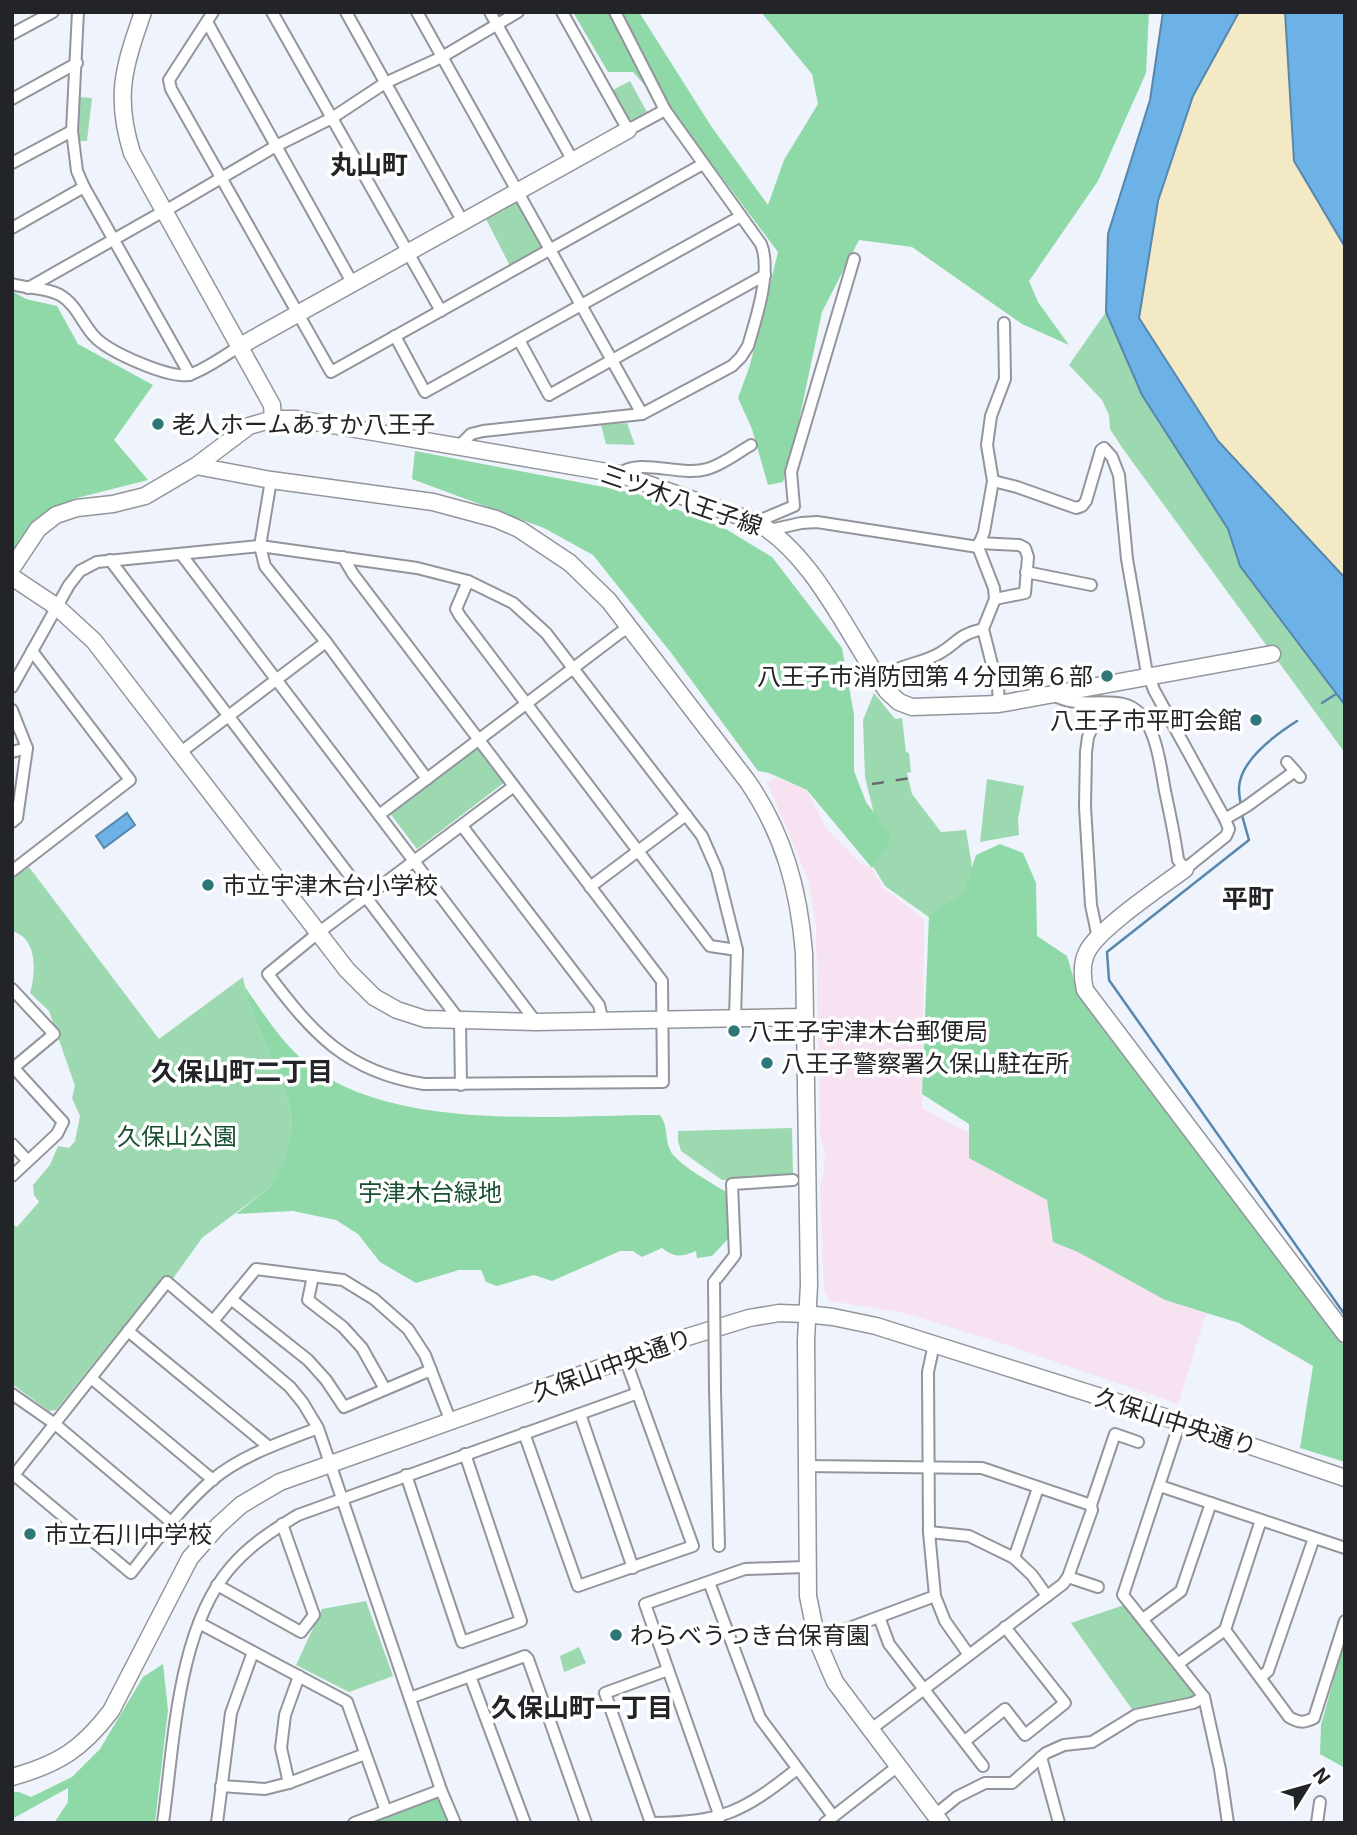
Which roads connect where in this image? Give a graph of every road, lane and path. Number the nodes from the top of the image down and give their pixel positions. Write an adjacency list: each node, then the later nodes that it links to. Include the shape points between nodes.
1 (53, 12): 13 (street)
2 (78, 12): 15 (street)
3 (143, 12): 29 (street, via 125,69 122,116 132,153)
4 (272, 12): 19 (street)
5 (346, 12): 16 (street)
6 (416, 12): 14 (street)
7 (490, 12): 12 (street)
8 (518, 12): 12 (street)
9 (562, 12): 20 (street)
10 (615, 12): 18 (street)
11 (210, 17): 22 (street); 26 (street, via 169,84)
12 (496, 23): 14 (street); 23 (street)
13 (12, 34)
14 (442, 57): 16 (street); 28 (street)
15 (77, 63): 17 (street); 21 (street)
16 (385, 83): 19 (street); 31 (street)
17 (12, 99)
18 (665, 110): 20 (street); 25 (street)
19 (332, 118): 22 (street); 35 (street)
20 (628, 130): 23 (street)
21 (72, 131): 24 (street); 27 (street)
22 (276, 146): 26 (street); 39 (street)
23 (573, 161): 28 (street)
24 (12, 163)
25 (703, 164): 30 (street); 34 (street)
26 (222, 179): 29 (street); 43 (street)
27 (84, 187): 32 (street); 33 (street)
28 (518, 192): 31 (street); 34 (street)
29 (167, 209): 33 (street); 47 (street)
30 (741, 216): 37 (street, via 761,244); 41 (street)
31 (463, 222): 35 (street)
32 (12, 228)
33 (114, 239): 40 (street); 49 (street)
34 (551, 249): 41 (street); 42 (street)
35 (408, 253): 39 (street); 42 (street)
36 (854, 259): 58 (street, via 791,472 794,506)
37 (765, 275): 48 (street); 50 (street, via 750,340 741,357)
38 (12, 284): 40 (street)
39 (352, 284): 43 (street)
40 (28, 288): 49 (street, via 62,296 103,345 172,375)
41 (582, 305): 46 (street); 48 (street)
42 (441, 311): 45 (street)
43 (298, 314): 45 (street, via 331,372); 47 (street)
44 (1004, 323): 57 (street, via 1005,379 991,416 987,445)
45 (395, 336): 46 (street, via 425,392)
46 (519, 340): 48 (street, via 549,395)
47 (240, 346): 49 (street); 51 (street, via 272,405)
48 (612, 360): 50 (street)
49 (190, 375)
50 (642, 414): 53 (street, via 483,431 471,434)
51 (273, 419): 53 (street, 三ツ木八王子線); 54 (street, 三ツ木八王子線, via 249,426)
52 (751, 445): 55 (street, via 709,469 633,466)
53 (459, 446): 55 (street, 三ツ木八王子線)
54 (196, 466): 56 (street); 64 (street, 三ツ木八王子線, via 145,496 56,515 38,529)
55 (620, 474): 58 (street, 三ツ木八王子線)
56 (271, 480): 60 (street); 71 (street, via 433,502 496,519 570,563)
57 (993, 481): 59 (street); 77 (street, via 1076,508 1083,506 1099,454 1104,448 1109,452 1119,475 1127,559)
58 (763, 526): 59 (street, via 817,522); 79 (street, 三ツ木八王子線, via 793,552 827,596)
59 (978, 545): 65 (street, via 1025,548); 69 (street)
60 (260, 546): 61 (street); 62 (street); 73 (street, via 265,566)
61 (181, 554): 63 (street); 78 (street)
62 (343, 556): 67 (street); 87 (street)
63 (110, 560): 70 (street, via 80,571); 86 (street)
64 (12, 568)
65 (1026, 572): 68 (street); 69 (street, via 1025,593)
66 (12, 576): 70 (street)
67 (468, 581): 76 (street, via 513,603 547,633); 82 (street, via 456,609)
68 (1091, 585)
69 (995, 598): 72 (street)
70 (57, 607): 74 (street); 90 (street, via 112,662)
71 (629, 626): 76 (street); 109 (street, via 748,782 779,837 802,923)
72 (983, 629): 79 (street, via 960,636 942,653 895,669); 84 (street)
73 (326, 642): 78 (street); 92 (street)
74 (32, 651): 80 (street); 102 (street, via 131,780)
75 (1272, 654): 77 (street, 三ツ木八王子線)
76 (575, 667): 82 (street); 95 (street)
77 (1149, 678): 81 (street, 三ツ木八王子線); 96 (street)
78 (277, 680): 86 (street); 94 (street)
79 (879, 680): 84 (street, 三ツ木八王子線, via 899,702 912,707)
80 (12, 687)
81 (1054, 695): 83 (street, via 1063,701); 84 (street, 三ツ木八王子線)
82 (526, 703): 87 (street); 99 (street)
83 (1103, 703): 101 (street, via 1129,706 1148,725 1159,756 1178,860); 106 (street, via 1088,737 1085,765 1091,905)
84 (999, 704)
85 (12, 709): 88 (street)
86 (228, 716): 90 (street); 104 (street)
87 (478, 740): 92 (street); 93 (street)
88 (27, 748): 89 (street); 97 (street, via 17,818)
89 (12, 752)
90 (181, 752): 105 (street)
91 (1294, 770): 96 (street)
92 (427, 779): 94 (street)
93 (514, 786): 98 (street); 103 (street)
94 (379, 815): 100 (street)
95 (686, 815): 99 (street); 107 (street, via 702,836 717,870)
96 (1228, 817): 101 (street, via 1226,836)
97 (12, 822)
98 (462, 826): 100 (street); 113 (street, via 598,1005)
99 (638, 851): 103 (street); 107 (street, via 710,946)
100 (414, 862): 104 (street); 114 (street)
101 (1185, 869): 106 (street)
102 (12, 871)
103 (590, 887): 110 (street, via 662,981)
104 (367, 898): 105 (street); 112 (street)
105 (318, 933): 112 (street, via 374,997 411,1015); 116 (street, via 268,974 298,1013 323,1039 362,1066 406,1081)
106 (1098, 938): 126 (street, via 1087,952 1082,970 1090,997)
107 (737, 950): 111 (street)
108 (12, 989): 115 (street, via 54,1034)
109 (804, 1017): 111 (street); 123 (street)
110 (663, 1018): 111 (street); 113 (street); 116 (street, via 663,1082)
111 (735, 1018)
112 (460, 1021): 114 (street); 116 (street)
113 (603, 1021): 114 (street)
114 (536, 1022)
115 (13, 1068): 118 (street, via 63,1122 57,1134)
116 (461, 1085)
117 (12, 1144): 118 (street)
118 (27, 1160): 119 (street)
119 (12, 1177)
120 (793, 1180): 159 (street, bridge, via 732,1184 735,1255 714,1282)
121 (313, 1276): 122 (street, via 256,1269); 129 (street, via 343,1280 374,1299 408,1329); 131 (street, via 308,1300 362,1348)
122 (231, 1299): 124 (street); 131 (street, via 308,1360 344,1407)
123 (806, 1314): 127 (street, 久保山中央通り, via 876,1326); 128 (street, 久保山中央通り, via 749,1318); 144 (street)
124 (213, 1321): 125 (street, via 167,1282); 138 (street, via 290,1387)
125 (128, 1331): 130 (street); 141 (street)
126 (1345, 1334)
127 (934, 1345): 136 (street, 久保山中央通り); 145 (street, via 928,1372)
128 (626, 1361): 132 (street); 135 (street, 久保山中央通り)
129 (431, 1370): 131 (street); 135 (street)
130 (91, 1378): 137 (street); 148 (street)
131 (384, 1389)
132 (638, 1393): 134 (street); 162 (street, via 693,1546)
133 (12, 1394): 137 (street)
134 (580, 1414): 139 (street); 162 (street)
135 (451, 1422): 143 (street, 久保山中央通り)
136 (1180, 1422): 147 (street, 久保山中央通り); 149 (street)
137 (55, 1424): 155 (street); 155 (street, via 13,1475 131,1573)
138 (318, 1428): 141 (street); 143 (street)
139 (524, 1433): 142 (street); 162 (street, via 578,1586)
140 (1138, 1442): 153 (street, via 1115,1434)
141 (269, 1447): 148 (street)
142 (465, 1454): 146 (street); 146 (street, via 521,1621 462,1642)
143 (330, 1463): 151 (street); 194 (street, 久保山中央通り, via 280,1482 241,1505 218,1526 190,1558 111,1711 94,1732 57,1762)
144 (805, 1466): 145 (street); 163 (street)
145 (929, 1466): 150 (street, via 982,1468); 157 (street)
146 (406, 1475): 151 (street)
147 (1345, 1478)
148 (213, 1480): 155 (street)
149 (1160, 1486): 152 (street); 171 (street, via 1123,1595)
150 (1038, 1488): 153 (street); 161 (street)
151 (341, 1498): 156 (street); 186 (street)
152 (1210, 1503): 154 (street); 171 (street, via 1181,1591)
153 (1091, 1505): 164 (street)
154 (1261, 1520): 158 (street); 175 (street)
155 (171, 1522)
156 (282, 1524): 166 (street, via 248,1549); 166 (street, via 314,1615 301,1632)
157 (929, 1532): 161 (street, via 969,1536); 168 (street)
158 (1314, 1538): 160 (street); 183 (street, via 1268,1671)
159 (719, 1546)
160 (1345, 1548)
161 (1014, 1558): 169 (street)
162 (633, 1567)
163 (806, 1567): 165 (street, via 745,1569); 176 (street)
164 (1068, 1577): 167 (street); 169 (street)
165 (709, 1582): 180 (street, via 645,1604); 193 (street, via 760,1717)
166 (217, 1586): 173 (street)
167 (1098, 1587)
168 (935, 1596): 170 (street); 178 (street)
169 (1047, 1596): 174 (street)
170 (878, 1617): 176 (street); 184 (street, via 889,1644)
171 (1143, 1619): 179 (street)
172 (1345, 1621): 183 (street, via 1314,1718 1304,1723 1289,1717)
173 (199, 1623): 177 (street); 203 (street, via 190,1644)
174 (1005, 1628): 178 (street); 188 (street, via 1065,1703 1025,1735 1005,1709)
175 (1225, 1630): 179 (street); 183 (street)
176 (817, 1640): 187 (street, via 835,1682)
177 (253, 1652): 181 (street); 196 (street, via 230,1713)
178 (968, 1655): 184 (street)
179 (1179, 1663): 185 (street)
180 (668, 1670): 200 (street); 209 (street, via 605,1693)
181 (299, 1676): 189 (street, via 347,1702); 195 (street, via 285,1715 281,1748)
182 (470, 1676): 186 (street); 207 (street); 208 (street, via 525,1656 528,1659)
183 (1261, 1677)
184 (924, 1689): 187 (street); 188 (street)
185 (1204, 1697): 190 (street, via 1136,1715 1092,1742 1064,1745); 211 (street)
186 (410, 1698): 197 (street)
187 (870, 1730): 191 (street)
188 (965, 1741): 192 (street)
189 (365, 1754): 195 (street); 199 (street)
190 (1041, 1757): 202 (street, via 1012,1783 985,1783 957,1797); 210 (street)
191 (898, 1766): 201 (street); 202 (street)
192 (984, 1766)
193 (797, 1769): 200 (street, via 741,1809); 201 (street)
194 (12, 1777)
195 (289, 1783): 196 (street, via 265,1789)
196 (221, 1786): 204 (street)
197 (441, 1790): 199 (street); 206 (street)
198 (1321, 1802): 212 (street)
199 (386, 1811): 205 (street)
200 (720, 1817): 209 (street)
201 (829, 1819)
202 (938, 1819)
203 (163, 1823)
204 (217, 1823)
205 (355, 1823)
206 (455, 1823)
207 (525, 1823)
208 (586, 1823)
209 (652, 1823)
210 (1059, 1823)
211 (1228, 1823)
212 (1317, 1823)

